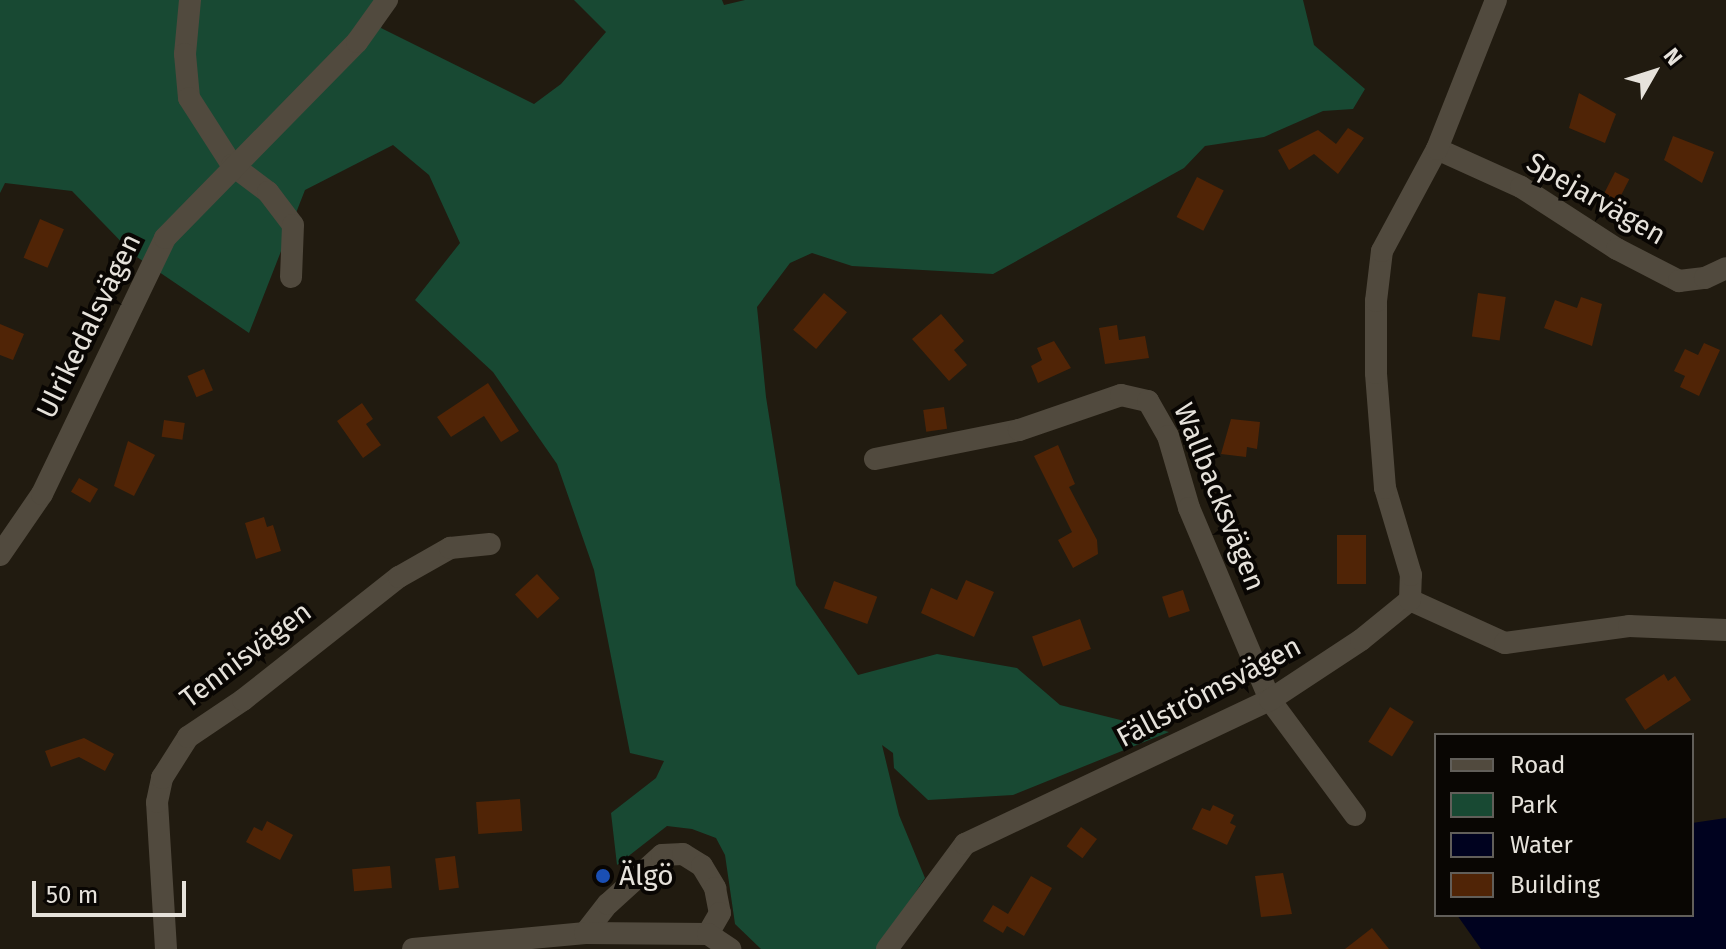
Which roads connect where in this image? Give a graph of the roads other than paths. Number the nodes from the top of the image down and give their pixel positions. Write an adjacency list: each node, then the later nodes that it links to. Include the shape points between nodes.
1 (190, 0): 5 (street, via 185,54 189,98)
2 (387, 0): 5 (street, Ulrikedalsvägen, via 357,42)
3 (1496, 0): 4 (street)
4 (1437, 149): 6 (street, Spejarvägen, via 1521,187 1617,249 1679,281 1705,278); 11 (street, via 1382,251 1376,301 1385,488 1411,575)
5 (232, 165): 7 (street, via 268,192 293,225); 10 (street, Ulrikedalsvägen, via 165,238 42,494)
6 (1726, 268)
7 (291, 277)
8 (875, 459): 13 (street, Wallbacksvägen, via 1019,430 1121,395 1148,401 1168,436 1189,508)
9 (490, 544): 17 (street, Tennisvägen, via 450,548 399,577 188,737 162,778 157,802)
10 (0, 555)
11 (1410, 600): 12 (street, via 1505,643 1629,626); 13 (street, Fällströmsvägen, via 1361,640)
12 (1726, 630)
13 (1270, 700): 14 (street, Wallbacksvägen); 20 (street, Fällströmsvägen, via 965,844)
14 (1355, 815)
15 (585, 933): 16 (street); 16 (street, via 662,855 683,854 702,866 715,888 720,913); 18 (street)
16 (708, 934): 19 (street)
17 (166, 949)
18 (413, 949)
19 (730, 949)
20 (887, 949)

